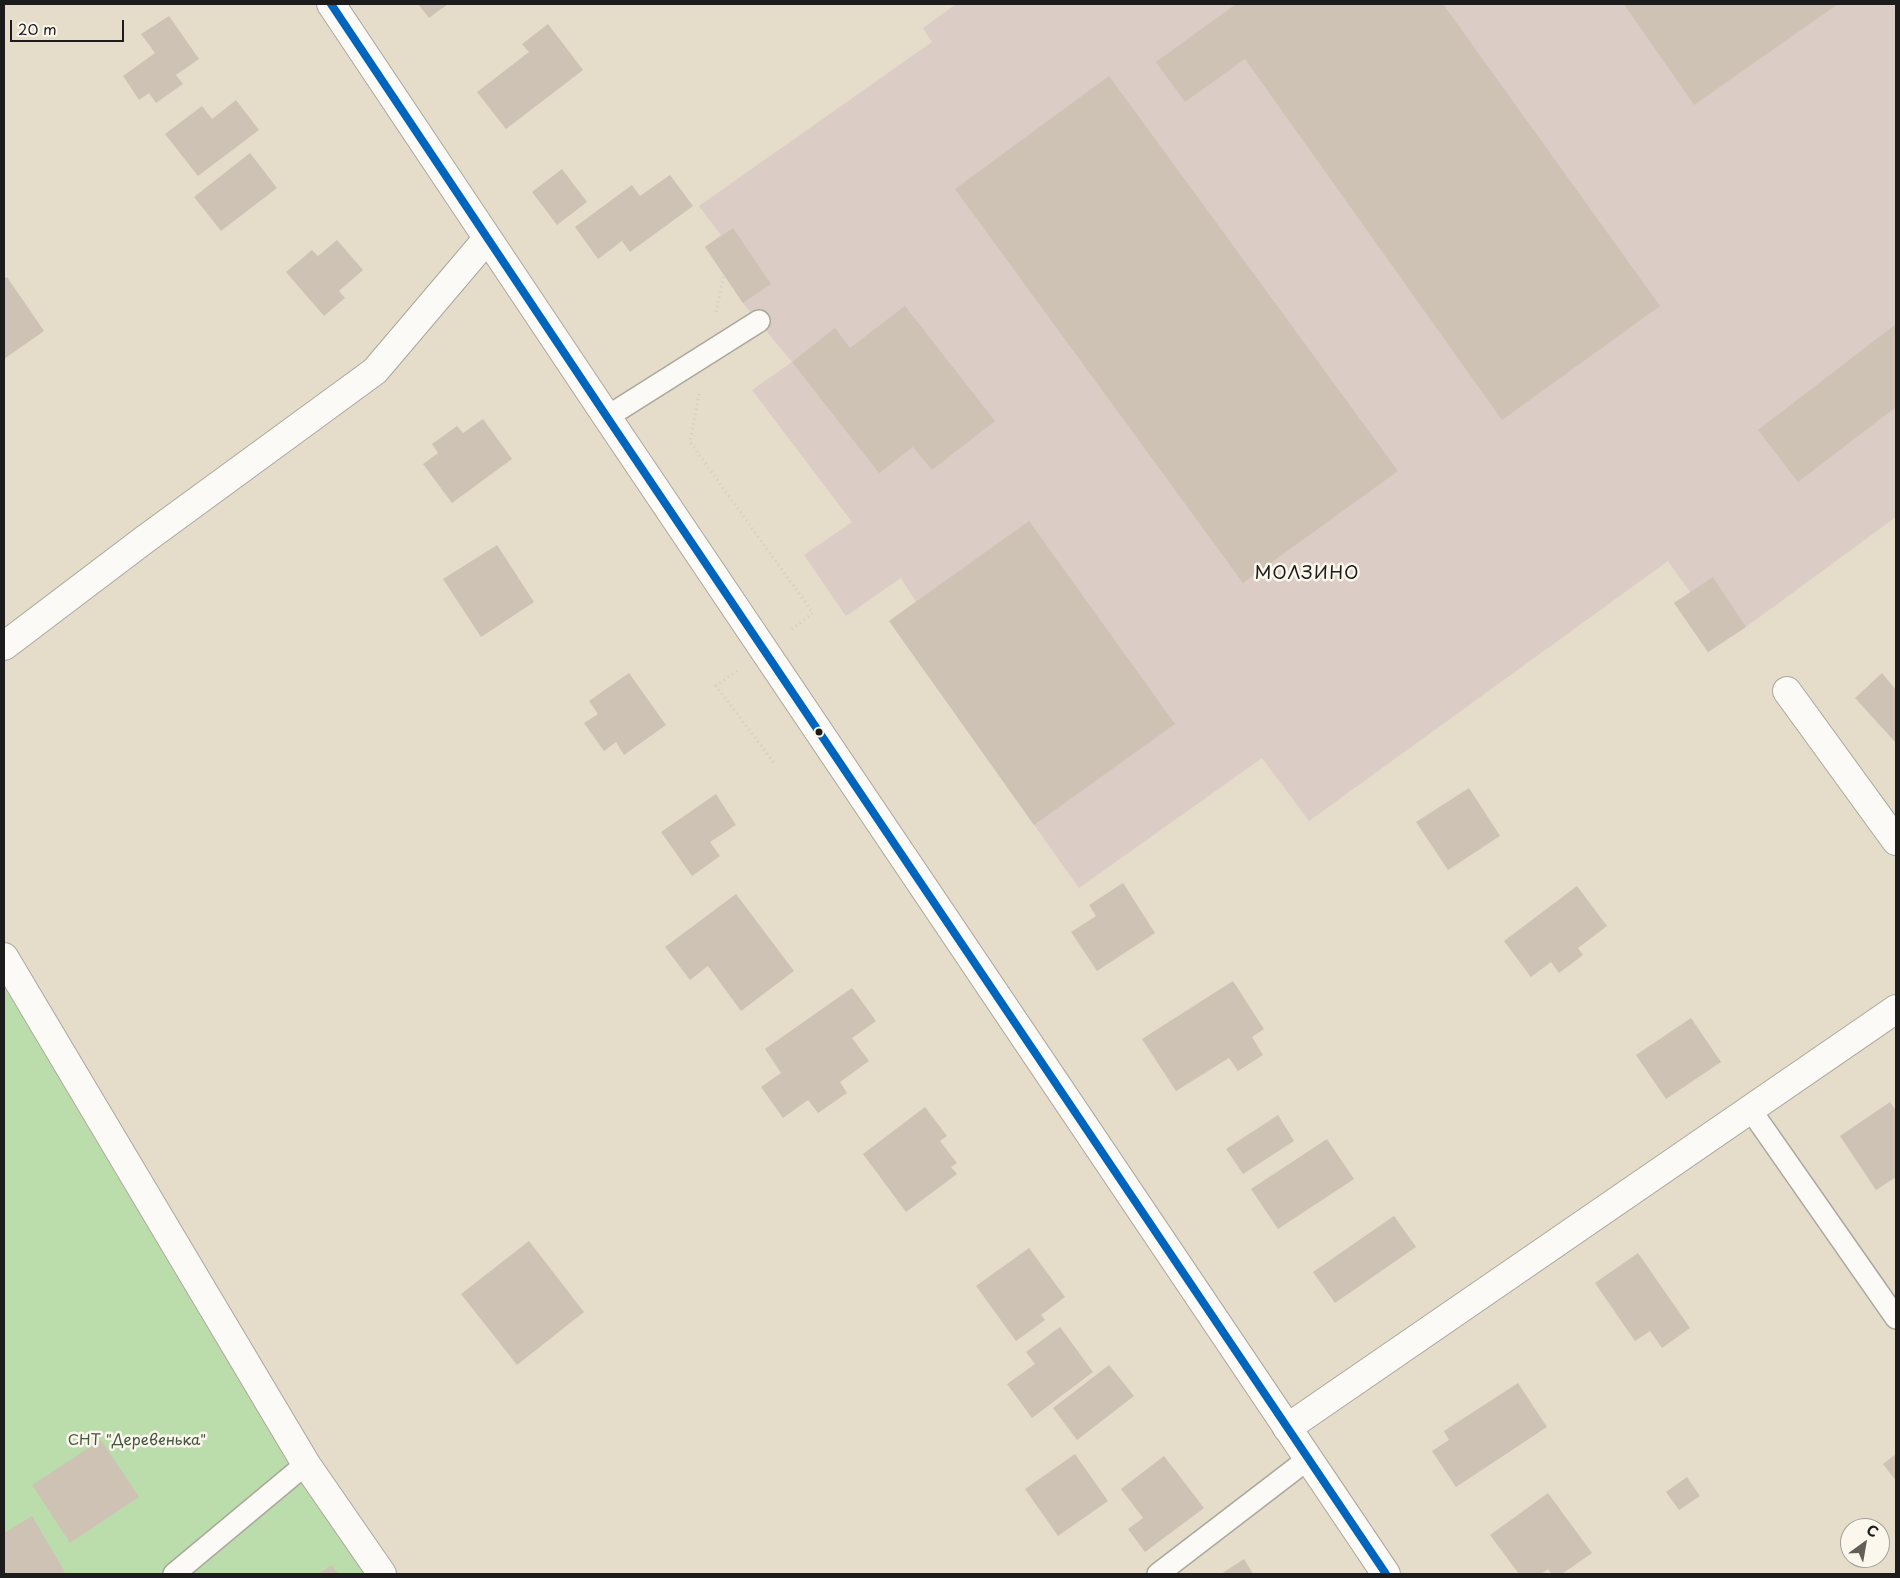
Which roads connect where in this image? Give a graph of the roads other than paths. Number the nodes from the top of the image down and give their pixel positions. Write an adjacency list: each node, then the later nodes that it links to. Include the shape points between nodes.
1 (331, 4): 2 (street)
2 (487, 239): 4 (street); 5 (street, via 375,372)
3 (758, 321): 4 (lane)
4 (607, 417): 12 (street)
5 (4, 646)
6 (1787, 691): 7 (street)
7 (1896, 841)
8 (4, 957): 14 (street)
9 (1896, 1009): 10 (street)
10 (1750, 1110): 11 (lane); 12 (street)
11 (1896, 1318)
12 (1287, 1428): 13 (street)
13 (1308, 1459): 17 (lane); 18 (street)
14 (306, 1464): 15 (lane); 16 (street)
15 (174, 1574)
16 (382, 1574)
17 (1158, 1574)
18 (1386, 1574)

